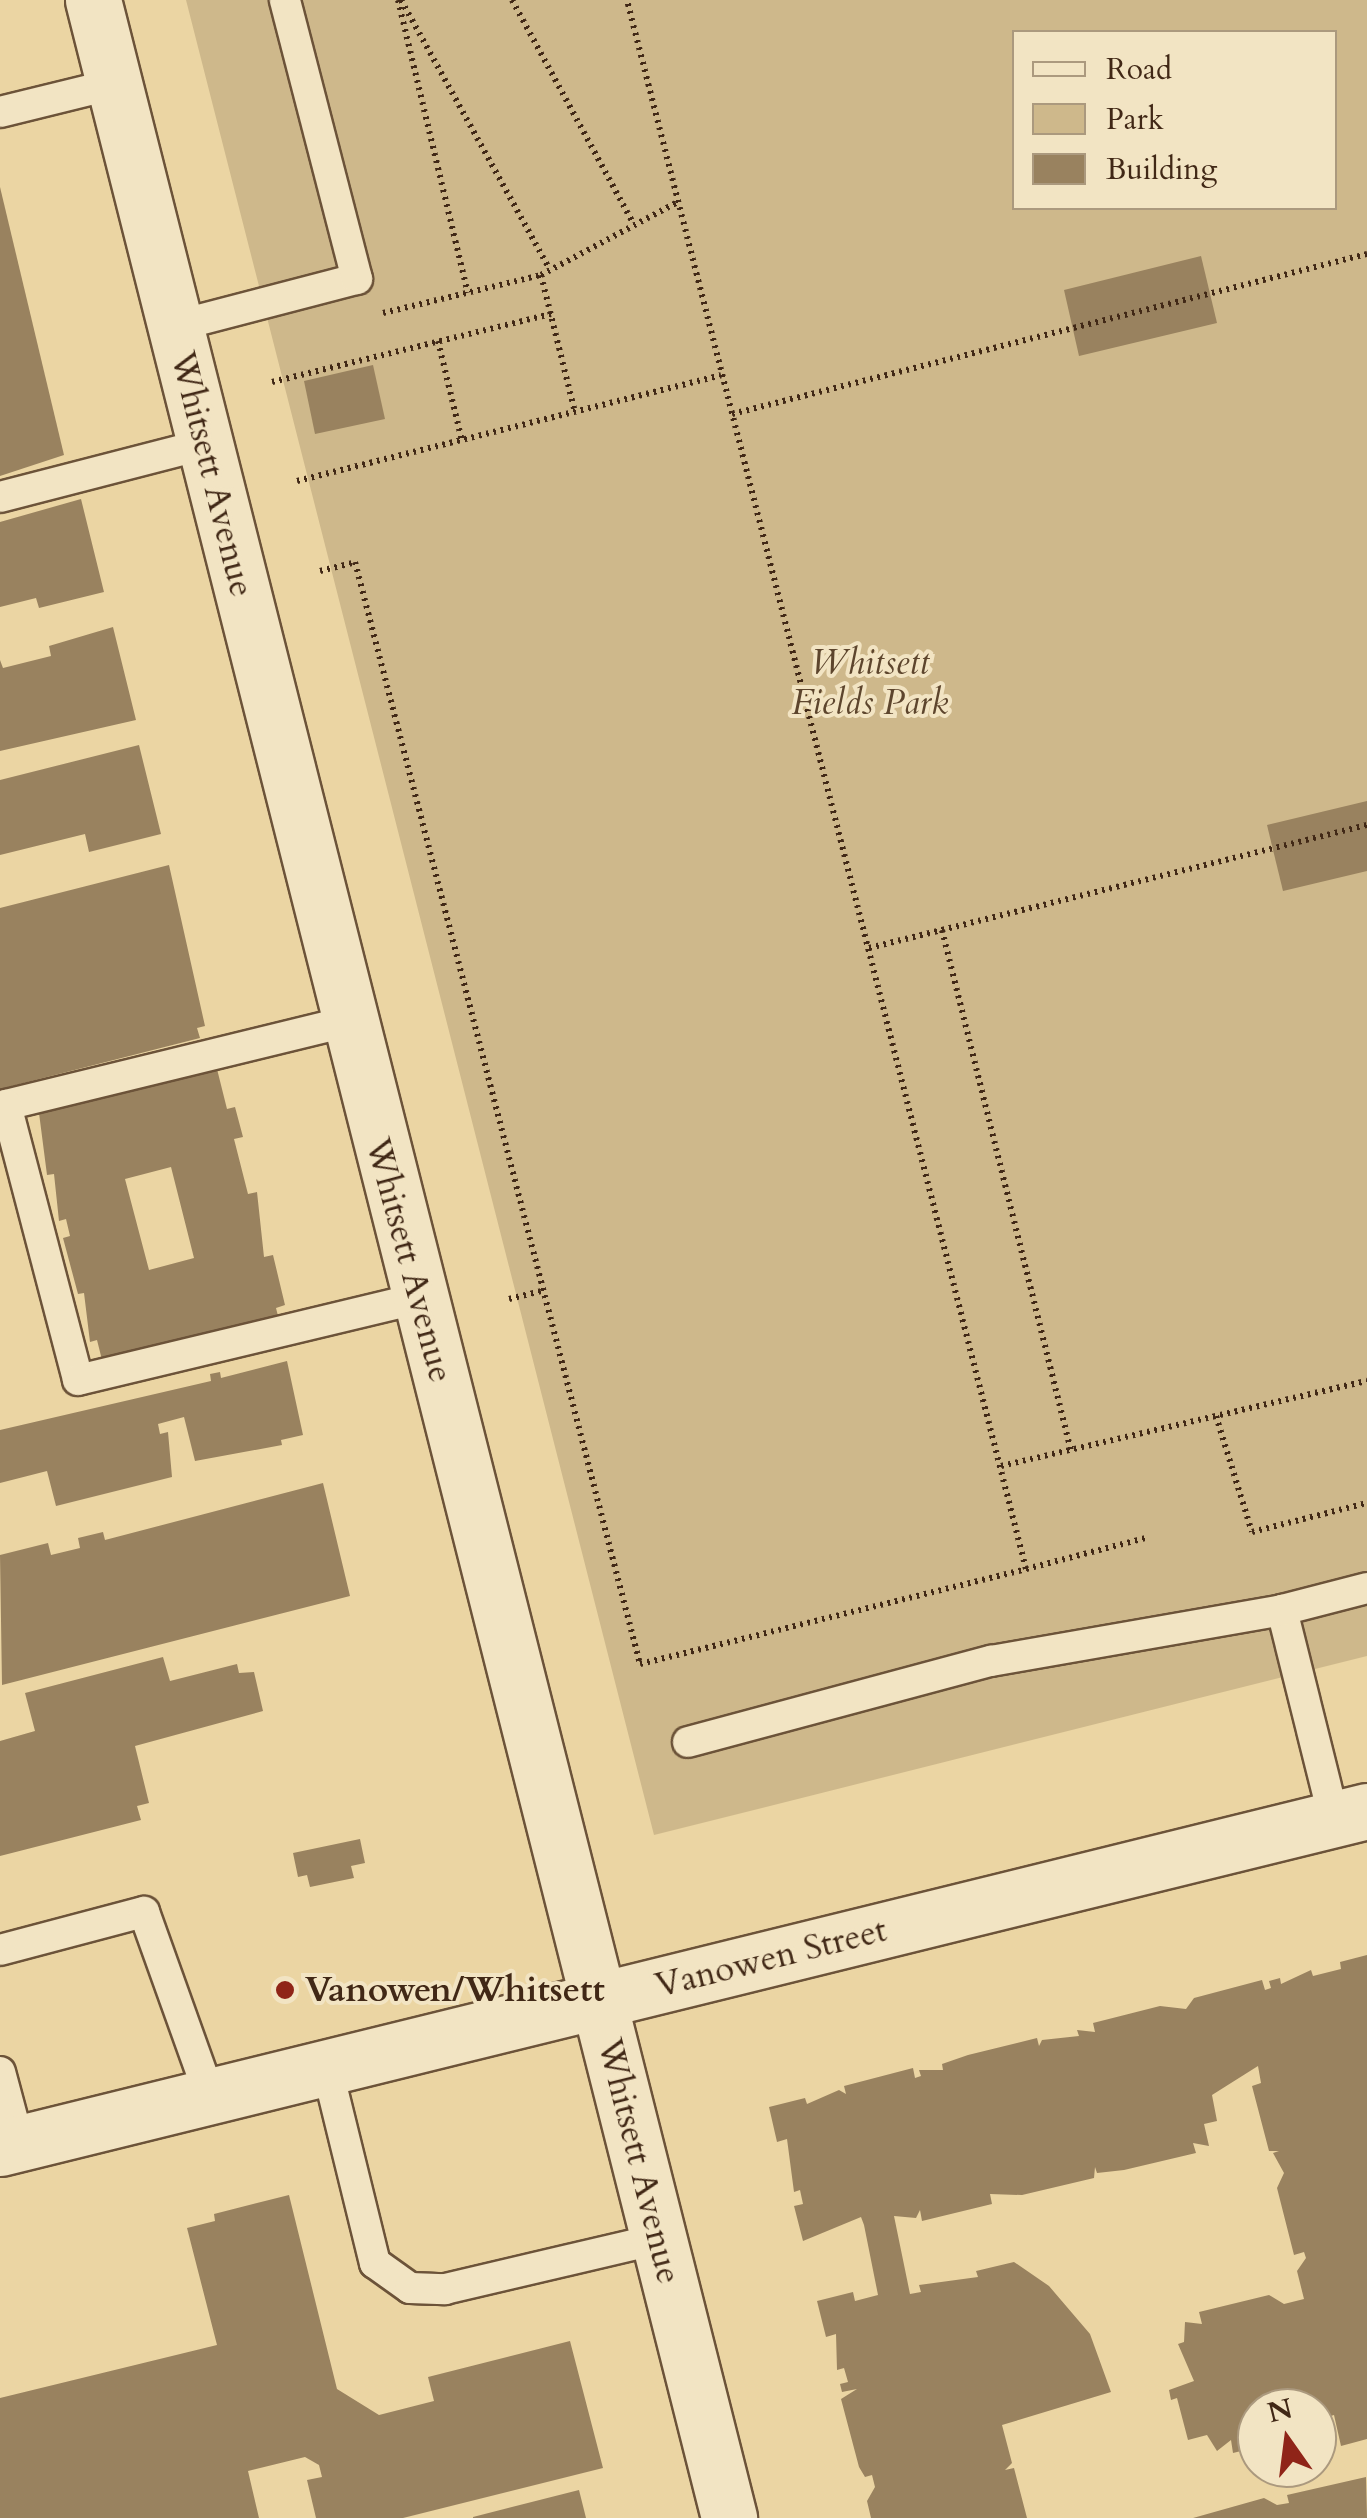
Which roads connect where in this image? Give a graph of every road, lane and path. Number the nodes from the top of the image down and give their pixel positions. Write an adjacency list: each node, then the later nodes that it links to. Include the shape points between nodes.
1 (93, 0): 6 (main road, Whitsett Avenue)
2 (285, 0): 16 (lane, via 357,279)
3 (399, 0): 11 (path); 13 (path)
4 (512, 0): 9 (path)
5 (627, 0): 8 (path)
6 (114, 84): 7 (lane); 16 (main road, Whitsett Avenue)
7 (0, 112)
8 (678, 202): 9 (path); 18 (path)
9 (633, 223): 11 (path)
10 (1367, 254): 21 (path)
11 (549, 268): 12 (path)
12 (541, 275): 13 (path); 14 (path)
13 (468, 293): 15 (path)
14 (551, 314): 17 (path); 20 (path)
15 (376, 315)
16 (176, 326): 23 (main road, Whitsett Avenue)
17 (438, 341): 19 (path); 22 (path)
18 (721, 375): 20 (path); 21 (path)
19 (272, 382)
20 (574, 412): 22 (path)
21 (732, 414): 29 (path)
22 (462, 440): 24 (path)
23 (205, 444): 25 (lane); 30 (main road, Whitsett Avenue)
24 (297, 481)
25 (0, 497)
26 (320, 571): 31 (path, via 355,562)
27 (1367, 826): 28 (path)
28 (942, 930): 29 (path); 36 (path)
29 (868, 948): 37 (path)
30 (346, 1022): 32 (main road, Whitsett Avenue); 32 (lane, via 6,1106 78,1380)
31 (544, 1290): 33 (path); 40 (path, via 640,1664)
32 (420, 1298): 46 (main road, Whitsett Avenue)
33 (510, 1300)
34 (1367, 1381): 35 (path)
35 (1216, 1416): 36 (path); 38 (path, via 1252,1532)
36 (1071, 1450): 37 (path)
37 (1001, 1466): 40 (path)
38 (1367, 1502)
39 (1146, 1538): 40 (path)
40 (1026, 1569)
41 (1367, 1588): 42 (lane)
42 (1282, 1610): 43 (lane, via 991,1660); 44 (lane)
43 (688, 1742)
44 (1350, 1815): 46 (main road, Vanowen Street)
45 (0, 1950): 49 (lane, via 144,1912)
46 (599, 2001): 47 (main road, Vanowen Street); 51 (main road, Whitsett Avenue)
47 (327, 2068): 49 (main road, Vanowen Street); 51 (lane, via 375,2263 410,2288 445,2289)
48 (0, 2072): 50 (lane)
49 (210, 2096): 50 (main road, Vanowen Street)
50 (10, 2146)
51 (659, 2239): 52 (main road, Whitsett Avenue)
52 (729, 2518)

